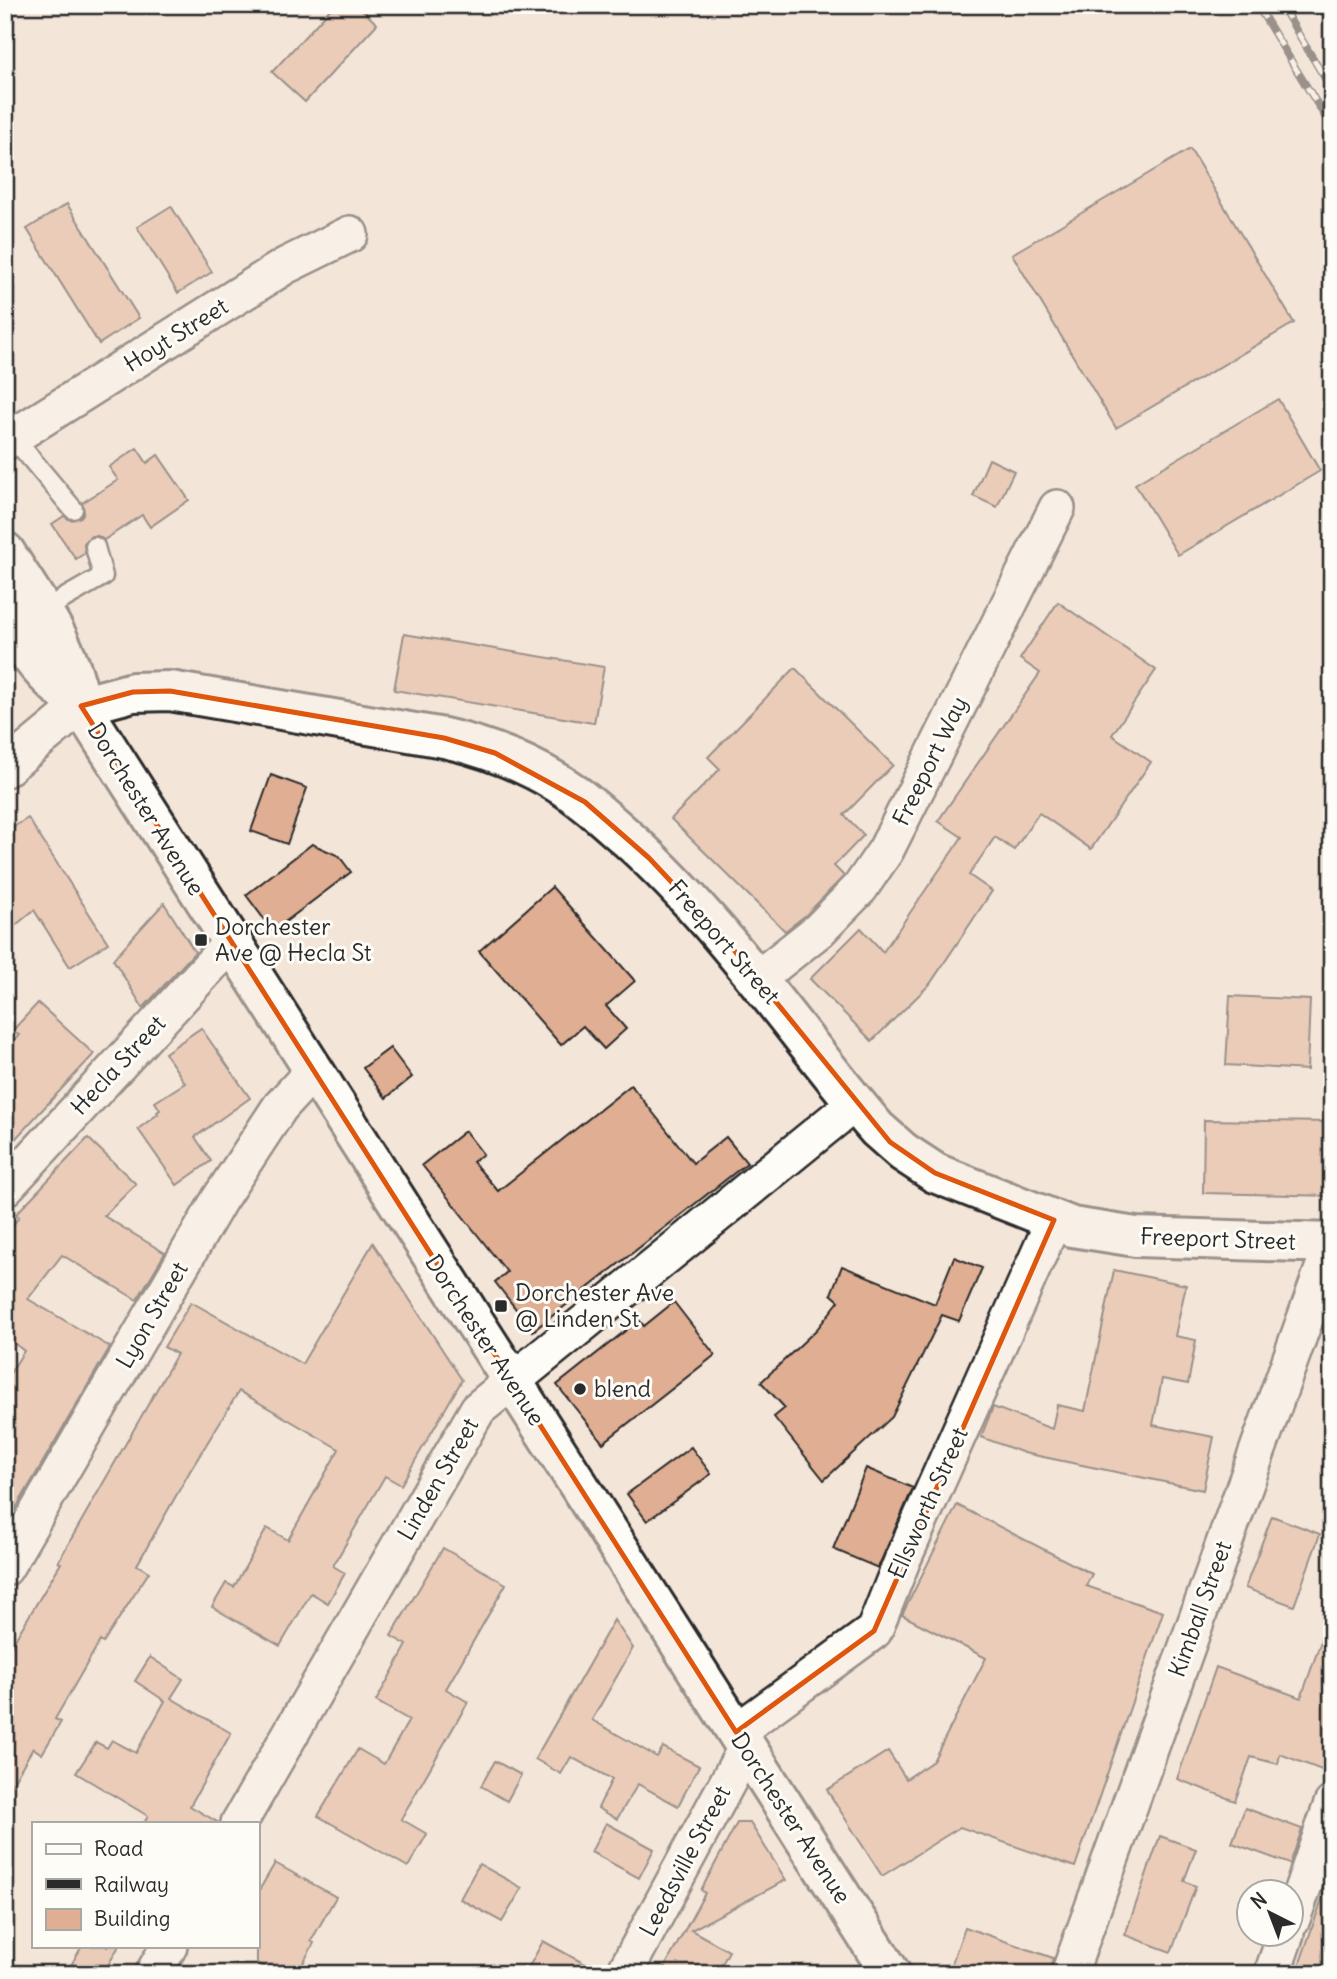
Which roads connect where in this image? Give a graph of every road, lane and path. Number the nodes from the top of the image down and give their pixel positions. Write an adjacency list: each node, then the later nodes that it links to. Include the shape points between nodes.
1 (350, 234): 2 (street, Hoyt Street, via 285,267)
2 (9, 440): 4 (lane)
3 (1057, 508): 11 (street, Freeport Way, via 887,850 860,888 819,930)
4 (73, 509)
5 (95, 547): 7 (lane, via 103,576)
6 (5, 552): 7 (main road, Dorchester Avenue)
7 (24, 614): 8 (main road, Dorchester Avenue, via 37,667)
8 (81, 706): 9 (street); 10 (main road, Dorchester Avenue); 11 (main road, Freeport Street, via 133,692 170,691 444,738 513,760 571,791 649,858)
9 (5, 769)
10 (231, 943): 12 (main road, Dorchester Avenue); 14 (street, Hecla Street)
11 (757, 979): 13 (main road, Freeport Street)
12 (313, 1071): 17 (main road, Dorchester Avenue); 18 (street, Lyon Street, via 280,1108 219,1200)
13 (855, 1103): 15 (main road, Freeport Street, via 890,1142 935,1173); 17 (street, Linden Street)
14 (5, 1188)
15 (1054, 1220): 16 (main road, Freeport Street, via 1136,1237); 19 (street, Ellsworth Street, via 874,1631)
16 (1332, 1244): 28 (street, Kimball Street)
17 (512, 1381): 19 (main road, Dorchester Avenue); 21 (street, Linden Street, via 471,1419)
18 (5, 1568)
19 (741, 1740): 26 (street, Leedsville Street); 27 (main road, Dorchester Avenue)
20 (1332, 1804): 22 (street)
21 (240, 1822)
22 (1306, 1879)
23 (168, 1948): 25 (street)
24 (1281, 1948): 29 (street)
25 (153, 1974)
26 (624, 1974)
27 (891, 1974)
28 (1069, 1974)
29 (1272, 1974)

